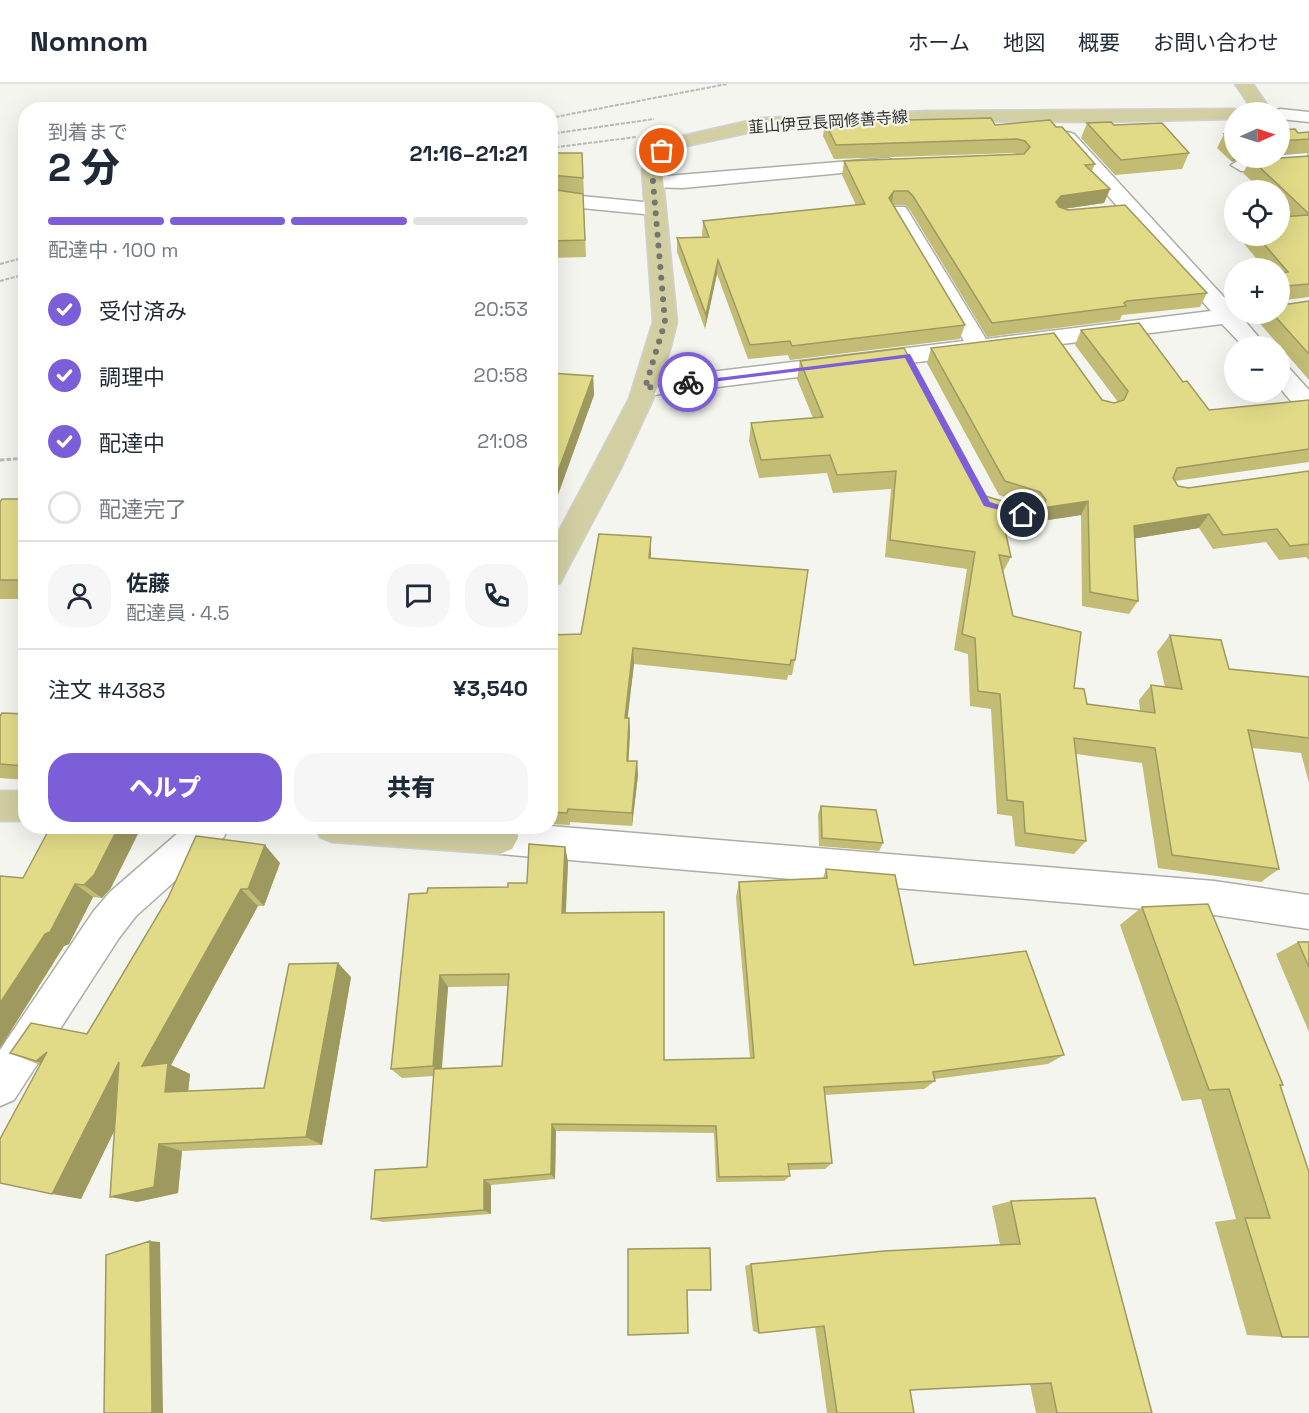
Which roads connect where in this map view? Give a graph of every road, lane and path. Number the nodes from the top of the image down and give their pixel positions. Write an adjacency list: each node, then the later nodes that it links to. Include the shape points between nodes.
1 (727, 84): 6 (path)
2 (1244, 84): 3 (main road)
3 (1256, 102)
4 (1224, 114): 13 (main road, 韮山伊豆長岡修善寺線, via 928,116 761,124 676,143 655,160)
5 (1290, 115): 7 (street)
6 (558, 116)
7 (1309, 117)
8 (1067, 138): 16 (street)
9 (1309, 161): 10 (street)
10 (1290, 162)
11 (905, 164): 12 (street)
12 (869, 165): 13 (street); 24 (street)
13 (654, 183): 15 (main road, 韮山伊豆長岡修善寺線)
14 (558, 200): 15 (street)
15 (654, 209): 26 (main road, 韮山伊豆長岡修善寺線, via 665,322)
16 (1130, 209): 17 (street); 22 (street)
17 (1108, 211)
18 (18, 258): 19 (path)
19 (0, 264)
20 (18, 276): 21 (path)
21 (0, 281)
22 (1224, 302)
23 (1224, 317): 24 (street, via 1061,346)
24 (979, 346): 26 (street, via 913,365)
25 (1290, 384): 27 (street)
26 (645, 388): 30 (main road, 韮山伊豆長岡修善寺線, via 608,468)
27 (1309, 406)
28 (18, 459): 29 (path)
29 (0, 460)
30 (558, 560)
31 (0, 806): 32 (main road)
32 (18, 806)
33 (203, 834): 36 (street, via 123,904 106,924)
34 (523, 834): 35 (street, via 1214,898)
35 (1309, 912)
36 (0, 1086)

